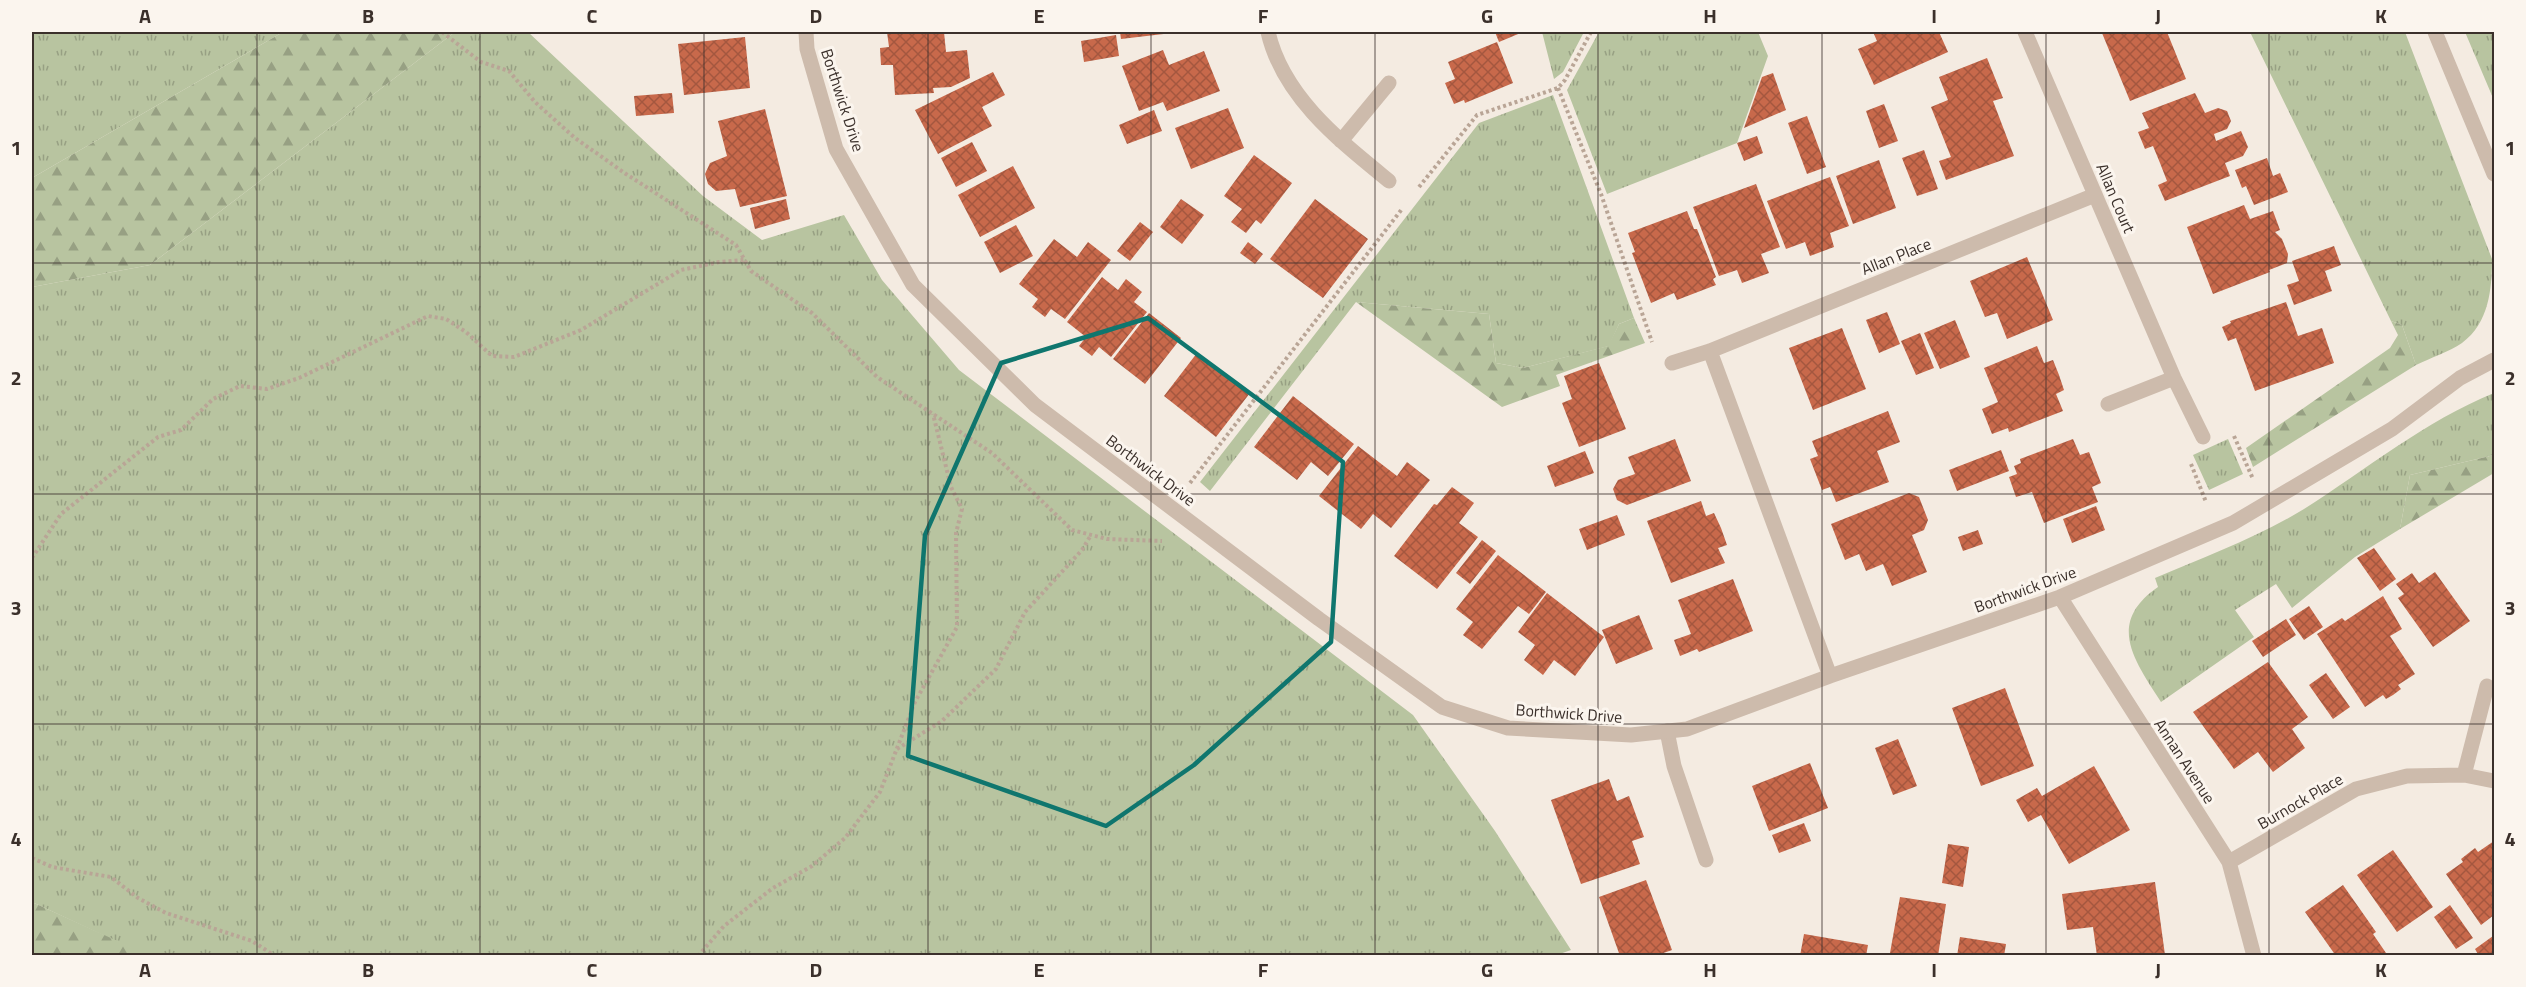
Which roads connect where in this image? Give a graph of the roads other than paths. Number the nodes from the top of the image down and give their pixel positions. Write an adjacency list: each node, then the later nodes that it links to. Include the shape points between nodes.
1 (806, 32): 19 (street, Borthwick Drive, via 807,49 836,149 913,285 1035,405 1442,707 1508,728 1631,735)
2 (1268, 32): 6 (street, via 1291,84 1314,115)
3 (2025, 32): 9 (street, Allan Court)
4 (2434, 32): 7 (street)
5 (1389, 82): 6 (street)
6 (1341, 141): 8 (street)
7 (2494, 174)
8 (1389, 181)
9 (2095, 195): 10 (street, Allan Place); 13 (street, Allan Court)
10 (1710, 351): 12 (street, Allan Place); 17 (street)
11 (2494, 360): 16 (street, Borthwick Drive, via 2460,378 2392,429 2265,505 2218,530)
12 (1672, 363)
13 (2174, 378): 14 (street); 15 (street, Allan Court)
14 (2108, 404)
15 (2203, 437)
16 (2060, 597): 17 (street, Borthwick Drive); 23 (street, Annan Avenue)
17 (1830, 676): 19 (street, Borthwick Drive, via 1687,729)
18 (2487, 686): 20 (street)
19 (1667, 731): 22 (street, via 1674,766)
20 (2464, 775): 21 (street, Burnock Place); 23 (street, Burnock Place, via 2407,776 2356,789)
21 (2494, 781)
22 (1706, 860)
23 (2229, 862): 24 (street, Annan Avenue)
24 (2254, 956)

